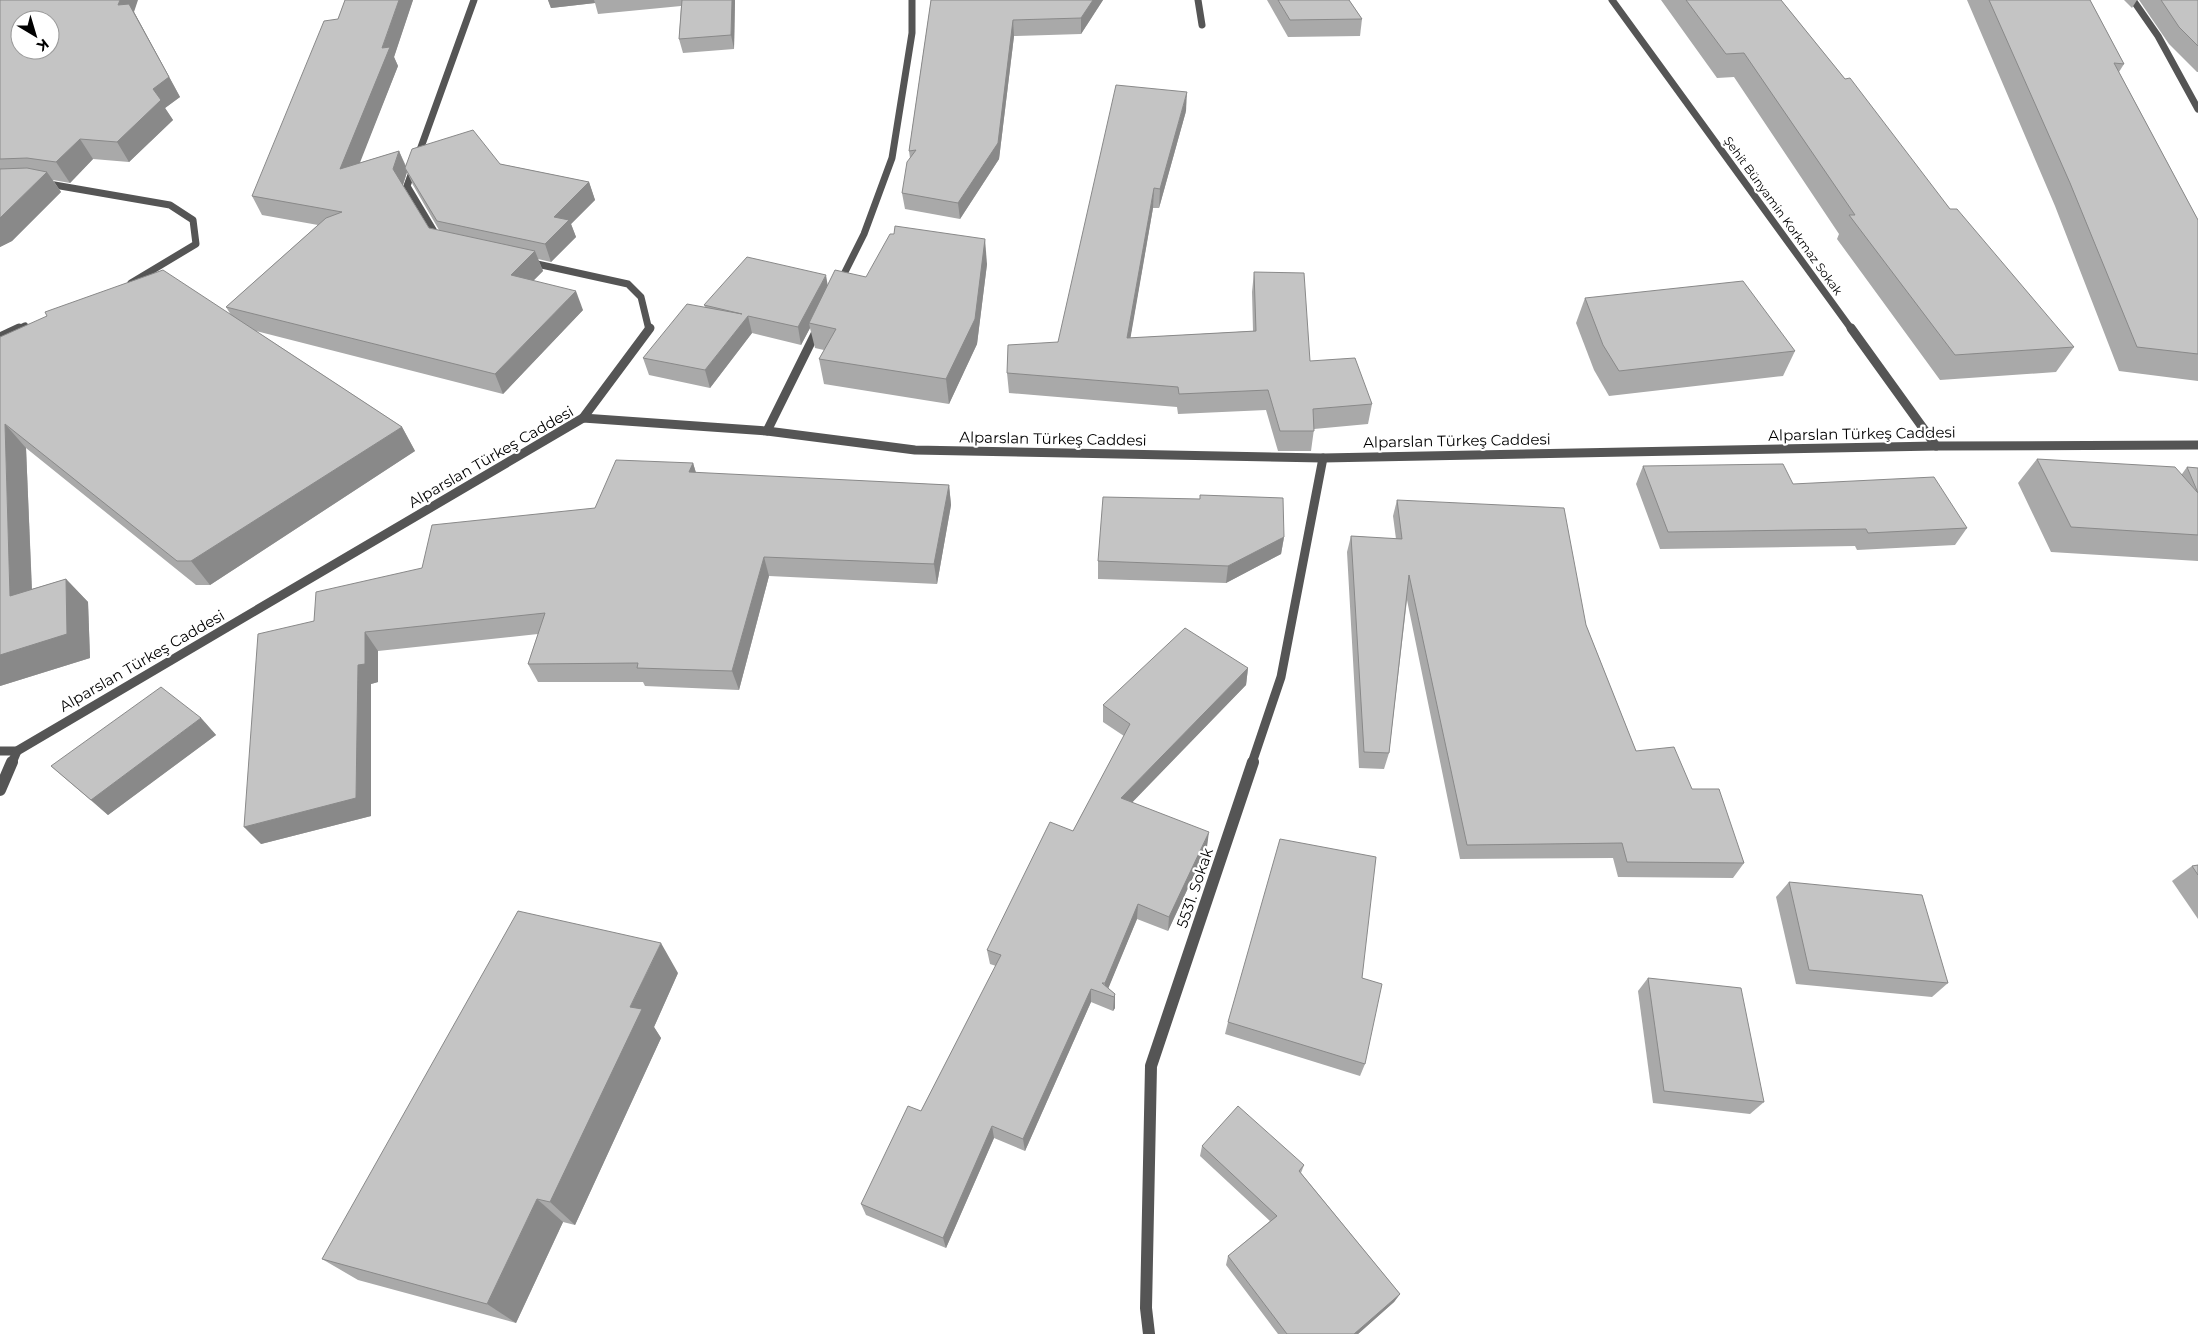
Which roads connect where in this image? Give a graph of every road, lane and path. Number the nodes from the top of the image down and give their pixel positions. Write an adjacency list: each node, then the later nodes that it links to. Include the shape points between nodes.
1 (474, 0): 9 (street, via 406,186)
2 (912, 0): 12 (street, via 912,33 892,158 864,234)
3 (1198, 0): 6 (street)
4 (1612, 0): 19 (street, Şehit Bünyamin Korkmaz Sokak)
5 (2133, 0): 7 (street, via 2158,36)
6 (1202, 25)
7 (2198, 109)
8 (33, 183): 11 (street, via 170,205 193,220 196,244)
9 (440, 243)
10 (516, 259): 16 (street, via 628,284 641,298 650,328)
11 (126, 285)
12 (838, 288)
13 (824, 315): 17 (street)
14 (36, 322): 15 (street)
15 (0, 337)
16 (583, 418): 17 (street, Alparslan Türkeş Caddesi); 22 (street, Alparslan Türkeş Caddesi)
17 (767, 431): 20 (street, Alparslan Türkeş Caddesi, via 915,450)
18 (2198, 445): 19 (street, Alparslan Türkeş Caddesi)
19 (1936, 446): 20 (street, Alparslan Türkeş Caddesi)
20 (1323, 458): 24 (street, 5531. Sokak, via 1281,677 1150,1066 1146,1308)
21 (0, 751): 22 (street)
22 (17, 751): 23 (street)
23 (0, 790)
24 (1149, 1334)

